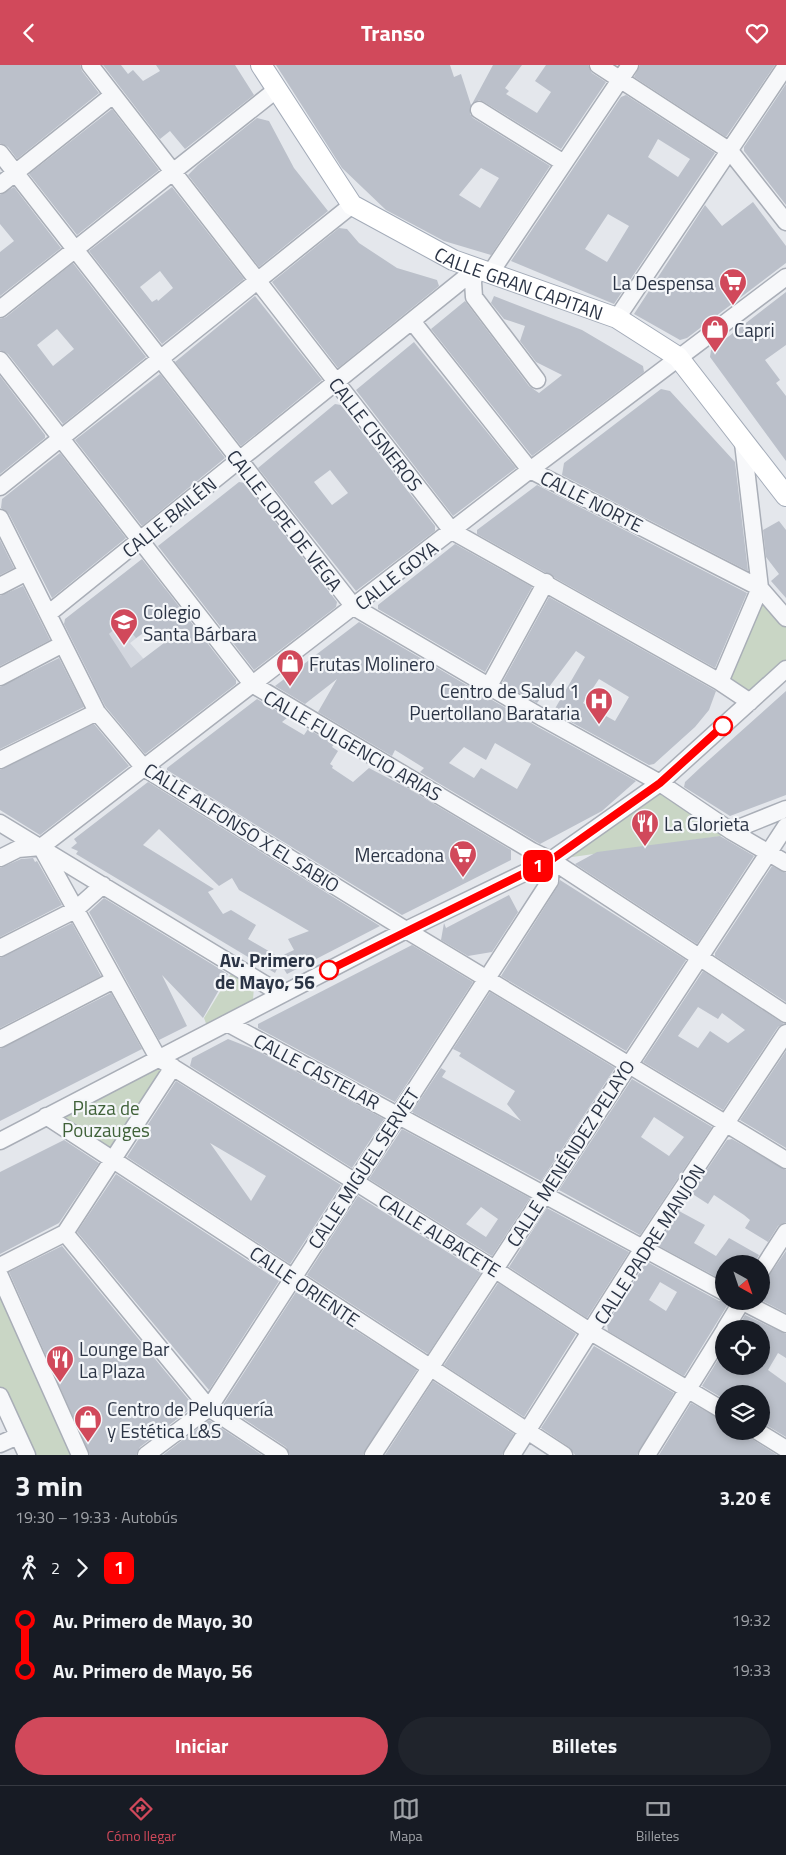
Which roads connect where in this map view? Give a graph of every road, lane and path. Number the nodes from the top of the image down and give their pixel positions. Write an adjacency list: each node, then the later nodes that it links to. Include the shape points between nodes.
1 (90, 65): 8 (street, CALLE CISNEROS)
2 (261, 65): 7 (main road, CALLE GRAN CAPITAN)
3 (598, 65): 6 (street)
4 (630, 65): 6 (street)
5 (786, 66): 10 (street)
6 (620, 79): 10 (street); 12 (street)
7 (276, 90): 14 (street); 16 (main road, CALLE GRAN CAPITAN)
8 (113, 95): 13 (street); 14 (street, CALLE CISNEROS)
9 (479, 110): 12 (street)
10 (730, 151): 17 (street); 23 (street)
11 (0, 153): 13 (street, CALLE LOPE DE VEGA)
12 (564, 163): 19 (street)
13 (15, 173): 15 (street); 18 (street, CALLE LOPE DE VEGA)
14 (174, 173): 18 (street); 21 (street, CALLE CISNEROS)
15 (0, 185)
16 (352, 205): 19 (main road, CALLE GRAN CAPITAN, via 453,260); 21 (street)
17 (786, 222)
18 (75, 250): 22 (street); 26 (street, CALLE LOPE DE VEGA)
19 (483, 271): 23 (main road, CALLE GRAN CAPITAN); 24 (street, CALLE BAILÉN); 28 (street, via 473,282 474,297)
20 (786, 277): 25 (street, CALLE GOYA)
21 (258, 283): 26 (street); 29 (street, CALLE CISNEROS)
22 (0, 309)
23 (617, 318): 25 (main road, CALLE GRAN CAPITAN)
24 (412, 321): 29 (street, CALLE BAILÉN); 33 (street, CALLE NORTE)
25 (678, 357): 31 (main road, CALLE GRAN CAPITAN); 33 (street, CALLE GOYA)
26 (160, 359): 30 (street); 32 (street, CALLE LOPE DE VEGA)
27 (0, 360): 30 (street, CALLE FULGENCIO ARIAS)
28 (537, 380)
29 (335, 383): 32 (street, CALLE BAILÉN); 37 (street, CALLE CISNEROS)
30 (60, 439): 34 (street); 38 (street, CALLE FULGENCIO ARIAS)
31 (743, 443): 35 (main road, CALLE GRAN CAPITAN); 42 (street)
32 (239, 461): 38 (street, CALLE BAILÉN); 43 (street, CALLE LOPE DE VEGA)
33 (530, 469): 37 (street, CALLE GOYA); 42 (street, CALLE NORTE)
34 (0, 487)
35 (786, 496)
36 (0, 518): 39 (street, CALLE ALFONSO X EL SABIO)
37 (452, 531): 40 (street, CALLE CISNEROS); 43 (street, CALLE GOYA)
38 (139, 541): 44 (street, CALLE BAILÉN); 50 (street, CALLE FULGENCIO ARIAS)
39 (27, 572): 41 (street); 44 (street, CALLE ALFONSO X EL SABIO)
40 (546, 582): 49 (street, CALLE CISNEROS); 51 (street)
41 (0, 586)
42 (760, 587): 45 (street, CALLE NORTE); 49 (street)
43 (354, 607): 50 (street, CALLE GOYA); 51 (street, CALLE LOPE DE VEGA)
44 (48, 614): 46 (street, CALLE ALFONSO X EL SABIO)
45 (786, 618)
46 (63, 645): 48 (street); 53 (street, CALLE ALFONSO X EL SABIO)
47 (786, 669): 52 (street)
48 (0, 677)
49 (720, 682): 52 (street, CALLE CISNEROS)
50 (252, 685): 55 (street, CALLE GOYA); 64 (street, CALLE FULGENCIO ARIAS)
51 (489, 686): 56 (street, CALLE LOPE DE VEGA)
52 (750, 702): 56 (street)
53 (97, 712): 54 (street); 55 (street, CALLE ALFONSO X EL SABIO)
54 (0, 760)
55 (144, 768): 61 (street, CALLE GOYA); 68 (street, CALLE ALFONSO X EL SABIO)
56 (660, 783): 60 (street, CALLE LOPE DE VEGA); 64 (street)
57 (786, 809): 60 (street)
58 (0, 823): 61 (street)
59 (786, 826): 62 (street, CALLE MENÉNDEZ PELAYO)
60 (731, 831): 62 (street, CALLE LOPE DE VEGA)
61 (41, 847): 63 (street, via 18,849); 66 (street); 67 (street)
62 (769, 853): 65 (street, CALLE LOPE DE VEGA); 70 (street, CALLE MENÉNDEZ PELAYO)
63 (0, 858)
64 (551, 860): 68 (street); 70 (street, CALLE FULGENCIO ARIAS); 71 (street, CALLE MIGUEL SERVET, via 550,881)
65 (786, 863)
66 (103, 885): 67 (street); 73 (street)
67 (75, 909): 69 (street); 72 (street)
68 (406, 931): 71 (street, CALLE ALFONSO X EL SABIO); 73 (street)
69 (0, 948)
70 (699, 957): 74 (street, CALLE FULGENCIO ARIAS); 79 (street, CALLE MENÉNDEZ PELAYO)
71 (487, 977): 79 (street, CALLE ALFONSO X EL SABIO); 81 (street, CALLE MIGUEL SERVET)
72 (114, 980): 77 (street); 78 (street)
73 (282, 995): 75 (street)
74 (786, 1014)
75 (227, 1023): 78 (street); 81 (street, CALLE CASTELAR)
76 (786, 1033): 83 (street, CALLE PADRE MANJÓN)
77 (0, 1039)
78 (158, 1058): 80 (street, CALLE ALBACETE); 82 (street)
79 (629, 1064): 83 (street, CALLE ALFONSO X EL SABIO); 88 (street, CALLE MENÉNDEZ PELAYO)
80 (176, 1069): 85 (street); 87 (street, CALLE ALBACETE)
81 (398, 1115): 87 (street, CALLE MIGUEL SERVET); 88 (street, CALLE CASTELAR)
82 (46, 1116): 84 (street); 85 (street, CALLE ORIENTE)
83 (728, 1123): 86 (street, CALLE ALFONSO X EL SABIO); 91 (street, CALLE PADRE MANJÓN)
84 (0, 1141)
85 (114, 1159): 90 (street); 96 (street, CALLE ORIENTE)
86 (786, 1160)
87 (354, 1180): 94 (street, CALLE ALBACETE); 96 (street, CALLE MIGUEL SERVET)
88 (544, 1193): 91 (street, CALLE CASTELAR); 94 (street, CALLE MENÉNDEZ PELAYO)
89 (786, 1231): 92 (street)
90 (65, 1233): 93 (street); 106 (street)
91 (643, 1248): 97 (street, CALLE CASTELAR); 100 (street, CALLE PADRE MANJÓN)
92 (770, 1257)
93 (0, 1266)
94 (494, 1269): 100 (street, CALLE ALBACETE); 102 (street, CALLE MENÉNDEZ PELAYO)
95 (0, 1277): 113 (street)
96 (292, 1277): 102 (street, CALLE ORIENTE); 106 (street, CALLE MIGUEL SERVET)
97 (715, 1287)
98 (759, 1310): 99 (street)
99 (786, 1324)
100 (591, 1332): 103 (street, CALLE ALBACETE); 107 (street, CALLE PADRE MANJÓN)
101 (715, 1346): 103 (street)
102 (429, 1369): 107 (street, CALLE ORIENTE); 116 (street, CALLE MENÉNDEZ PELAYO)
103 (688, 1389): 105 (street, CALLE ALBACETE); 119 (street)
104 (0, 1396): 108 (street)
105 (715, 1406)
106 (209, 1408): 114 (street, CALLE MIGUEL SERVET); 115 (street)
107 (528, 1430): 117 (street, CALLE PADRE MANJÓN); 118 (street, CALLE ORIENTE)
108 (18, 1436): 110 (street); 112 (street)
109 (770, 1439): 111 (street)
110 (0, 1444)
111 (786, 1449)
112 (27, 1455)
113 (80, 1455)
114 (146, 1455)
115 (280, 1455)
116 (373, 1455)
117 (512, 1455)
118 (564, 1455)
119 (647, 1455)

